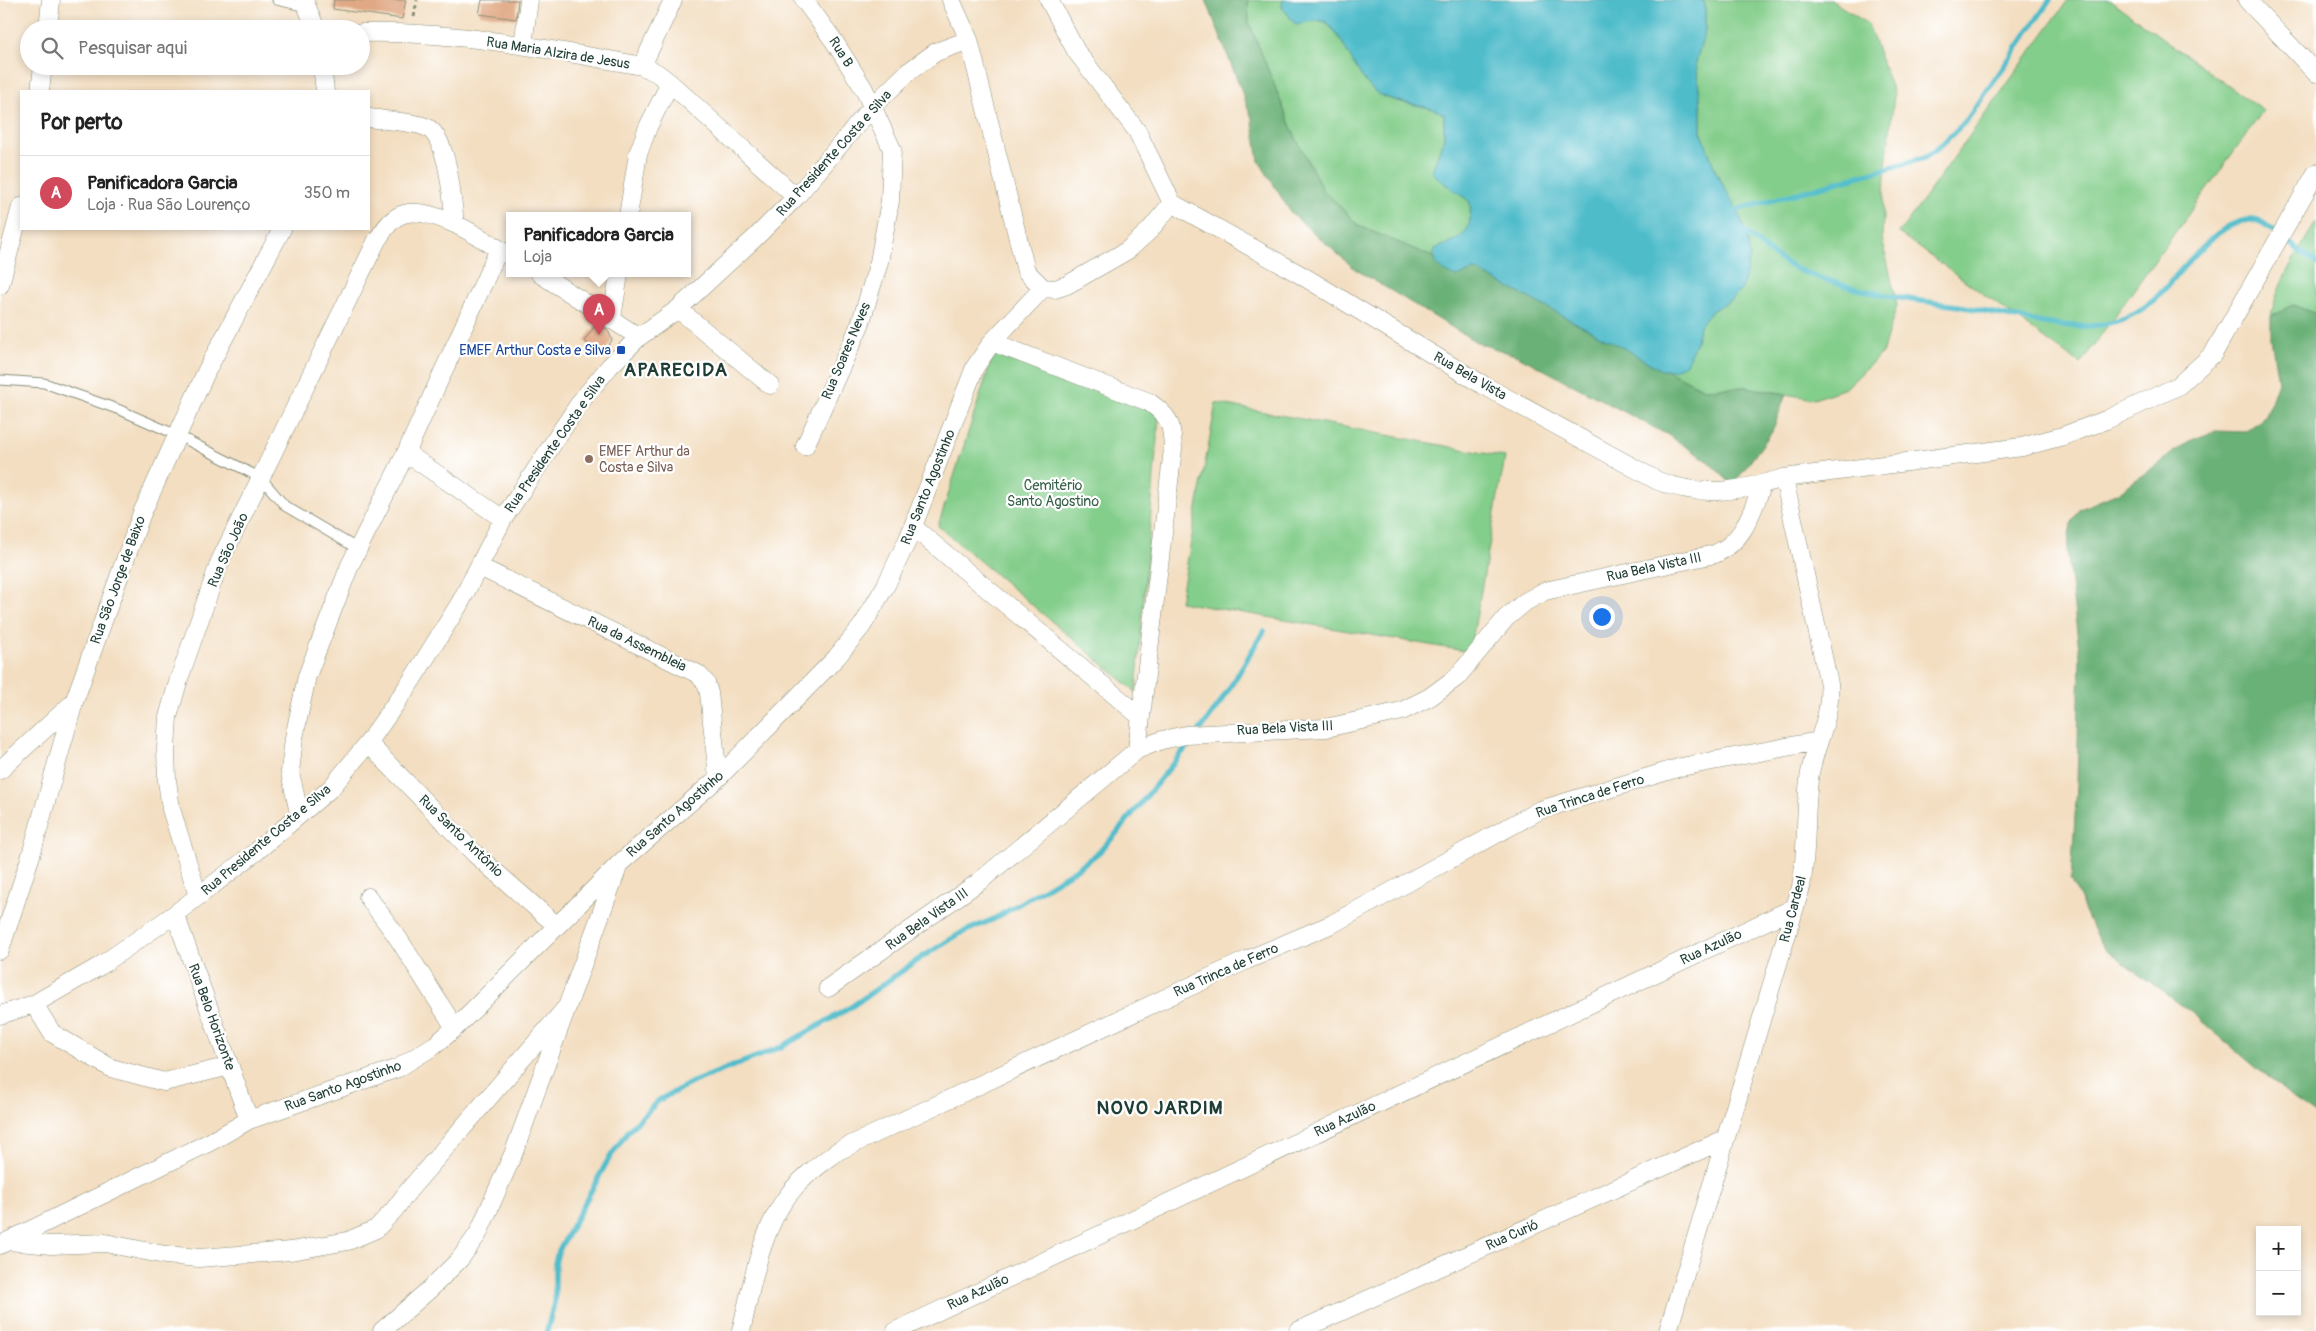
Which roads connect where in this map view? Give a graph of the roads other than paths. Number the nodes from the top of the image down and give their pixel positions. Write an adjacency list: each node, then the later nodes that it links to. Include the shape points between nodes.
1 (52, 0): 10 (street)
2 (277, 0): 9 (lane)
3 (530, 0): 14 (street)
4 (673, 0): 15 (street)
5 (804, 0): 22 (street, Rua B, via 834,41)
6 (951, 0): 13 (street)
7 (1049, 0): 26 (street, via 1076,51 1137,131)
8 (2247, 0): 16 (street)
9 (306, 3): 11 (street)
10 (49, 20)
11 (313, 20)
12 (370, 33): 14 (street, Rua Maria Alzira de Jesus, via 448,36)
13 (969, 40): 22 (street, Rua Presidente Costa e Silva, via 936,52 908,72); 35 (street, via 1026,271)
14 (523, 45): 15 (street, Rua Maria Alzira de Jesus)
15 (642, 66): 19 (street, Rua Maria Alzira de Jesus)
16 (2316, 73)
17 (42, 75): 20 (street)
18 (323, 75): 21 (street)
19 (670, 83): 25 (street, Rua Maria Alzira de Jesus); 28 (street, via 638,154)
20 (40, 90)
21 (325, 90)
22 (872, 108): 25 (street, Rua Presidente Costa e Silva); 43 (street, Rua Soares Neves, via 892,149 890,201 879,262 860,325)
23 (370, 118): 29 (street, via 426,127 437,136 444,152)
24 (2316, 173): 46 (street, Rua Bela Vista, via 2213,354 2178,386 2106,420 2063,436 2022,446)
25 (796, 197): 36 (street, Rua Presidente Costa e Silva)
26 (1172, 203): 35 (street, via 1128,250 1067,285); 47 (street, Rua Bela Vista, via 1301,275 1483,385 1658,481 1688,490 1712,492)
27 (20, 211): 34 (street)
28 (629, 212)
29 (455, 224): 31 (street); 45 (street, Rua São João, via 419,212 408,212 387,225)
30 (281, 230): 42 (street, Rua São Jorge de Baixo, via 207,370)
31 (505, 252): 44 (street)
32 (545, 277): 37 (street)
33 (619, 277): 37 (street)
34 (0, 285)
35 (1043, 288): 39 (street, Rua Santo Agostinho)
36 (678, 309): 38 (street, Rua Presidente Costa e Silva); 41 (street)
37 (612, 318): 38 (street)
38 (639, 337): 48 (street, Rua Presidente Costa e Silva, via 582,401)
39 (992, 342): 49 (street, Rua Santo Agostinho, via 975,366); 53 (street, via 1148,402 1165,414 1173,431)
40 (0, 380): 42 (lane, via 44,383 120,410)
41 (770, 385)
42 (177, 435): 45 (lane); 52 (street, Rua São Jorge de Baixo, via 142,513)
43 (805, 446)
44 (406, 453): 48 (street); 50 (street)
45 (261, 478): 50 (lane, via 285,506); 61 (street, Rua São João, via 220,561 168,717 167,780 171,809)
46 (1784, 478): 47 (street, Rua Bela Vista); 54 (street, Rua Cardeal, via 1829,684 1829,710)
47 (1763, 484): 56 (street, Rua Bela Vista III, via 1743,531 1726,549 1545,591 1506,618 1457,677 1402,712 1326,728 1186,734)
48 (503, 519): 51 (street, Rua Presidente Costa e Silva)
49 (913, 527): 53 (street); 58 (street, Rua Santo Agostinho, via 886,585 862,626 836,658)
50 (358, 549): 59 (street, via 307,676 290,772)
51 (480, 567): 55 (street, Rua Presidente Costa e Silva, via 410,683); 58 (street, Rua da Assembleia, via 698,674 709,693)
52 (74, 702): 57 (street); 66 (street, Rua São Jorge de Baixo, via 31,855)
53 (1141, 717): 56 (street)
54 (1818, 742): 63 (street, Rua Cardeal, via 1810,775 1805,865); 77 (street, Rua Trinca de Ferro, via 1681,767 1540,810 1332,924 1246,960 838,1151 788,1194 764,1239)
55 (368, 743): 59 (street, Rua Presidente Costa e Silva, via 331,788); 65 (street, Rua Santo Antônio, via 475,854)
56 (1137, 750): 67 (street, Rua Bela Vista III, via 980,881)
57 (0, 770)
58 (718, 778): 60 (street, Rua Santo Agostinho)
59 (299, 813): 61 (street, Rua Presidente Costa e Silva, via 257,851)
60 (620, 863): 65 (street, Rua Santo Agostinho); 69 (street)
61 (198, 896): 64 (street, Rua Presidente Costa e Silva)
62 (368, 897): 71 (street)
63 (1794, 908): 74 (street, Rua Cardeal); 78 (street, Rua Azulão)
64 (175, 914): 68 (street, Rua Presidente Costa e Silva, via 100,966); 72 (street, Rua Belo Horizonte)
65 (558, 926): 71 (street, Rua Santo Agostinho)
66 (0, 950)
67 (828, 988)
68 (34, 1004): 70 (street, Rua Presidente Costa e Silva); 72 (street, via 52,1033 111,1068 164,1082)
69 (565, 1009): 75 (street, via 394,1210 376,1229 348,1242 291,1251 199,1258 105,1243); 76 (street, via 514,1152 478,1234 460,1259)
70 (0, 1014)
71 (455, 1028): 73 (street, Rua Santo Agostinho, via 398,1068)
72 (230, 1066): 73 (street, Rua Belo Horizonte)
73 (249, 1120): 75 (street, Rua Santo Agostinho)
74 (1725, 1139): 79 (street, Rua Curió); 80 (street, Rua Cardeal)
75 (4, 1243)
76 (389, 1326)
77 (741, 1331)
78 (896, 1331)
79 (1298, 1331)
80 (1668, 1331)

